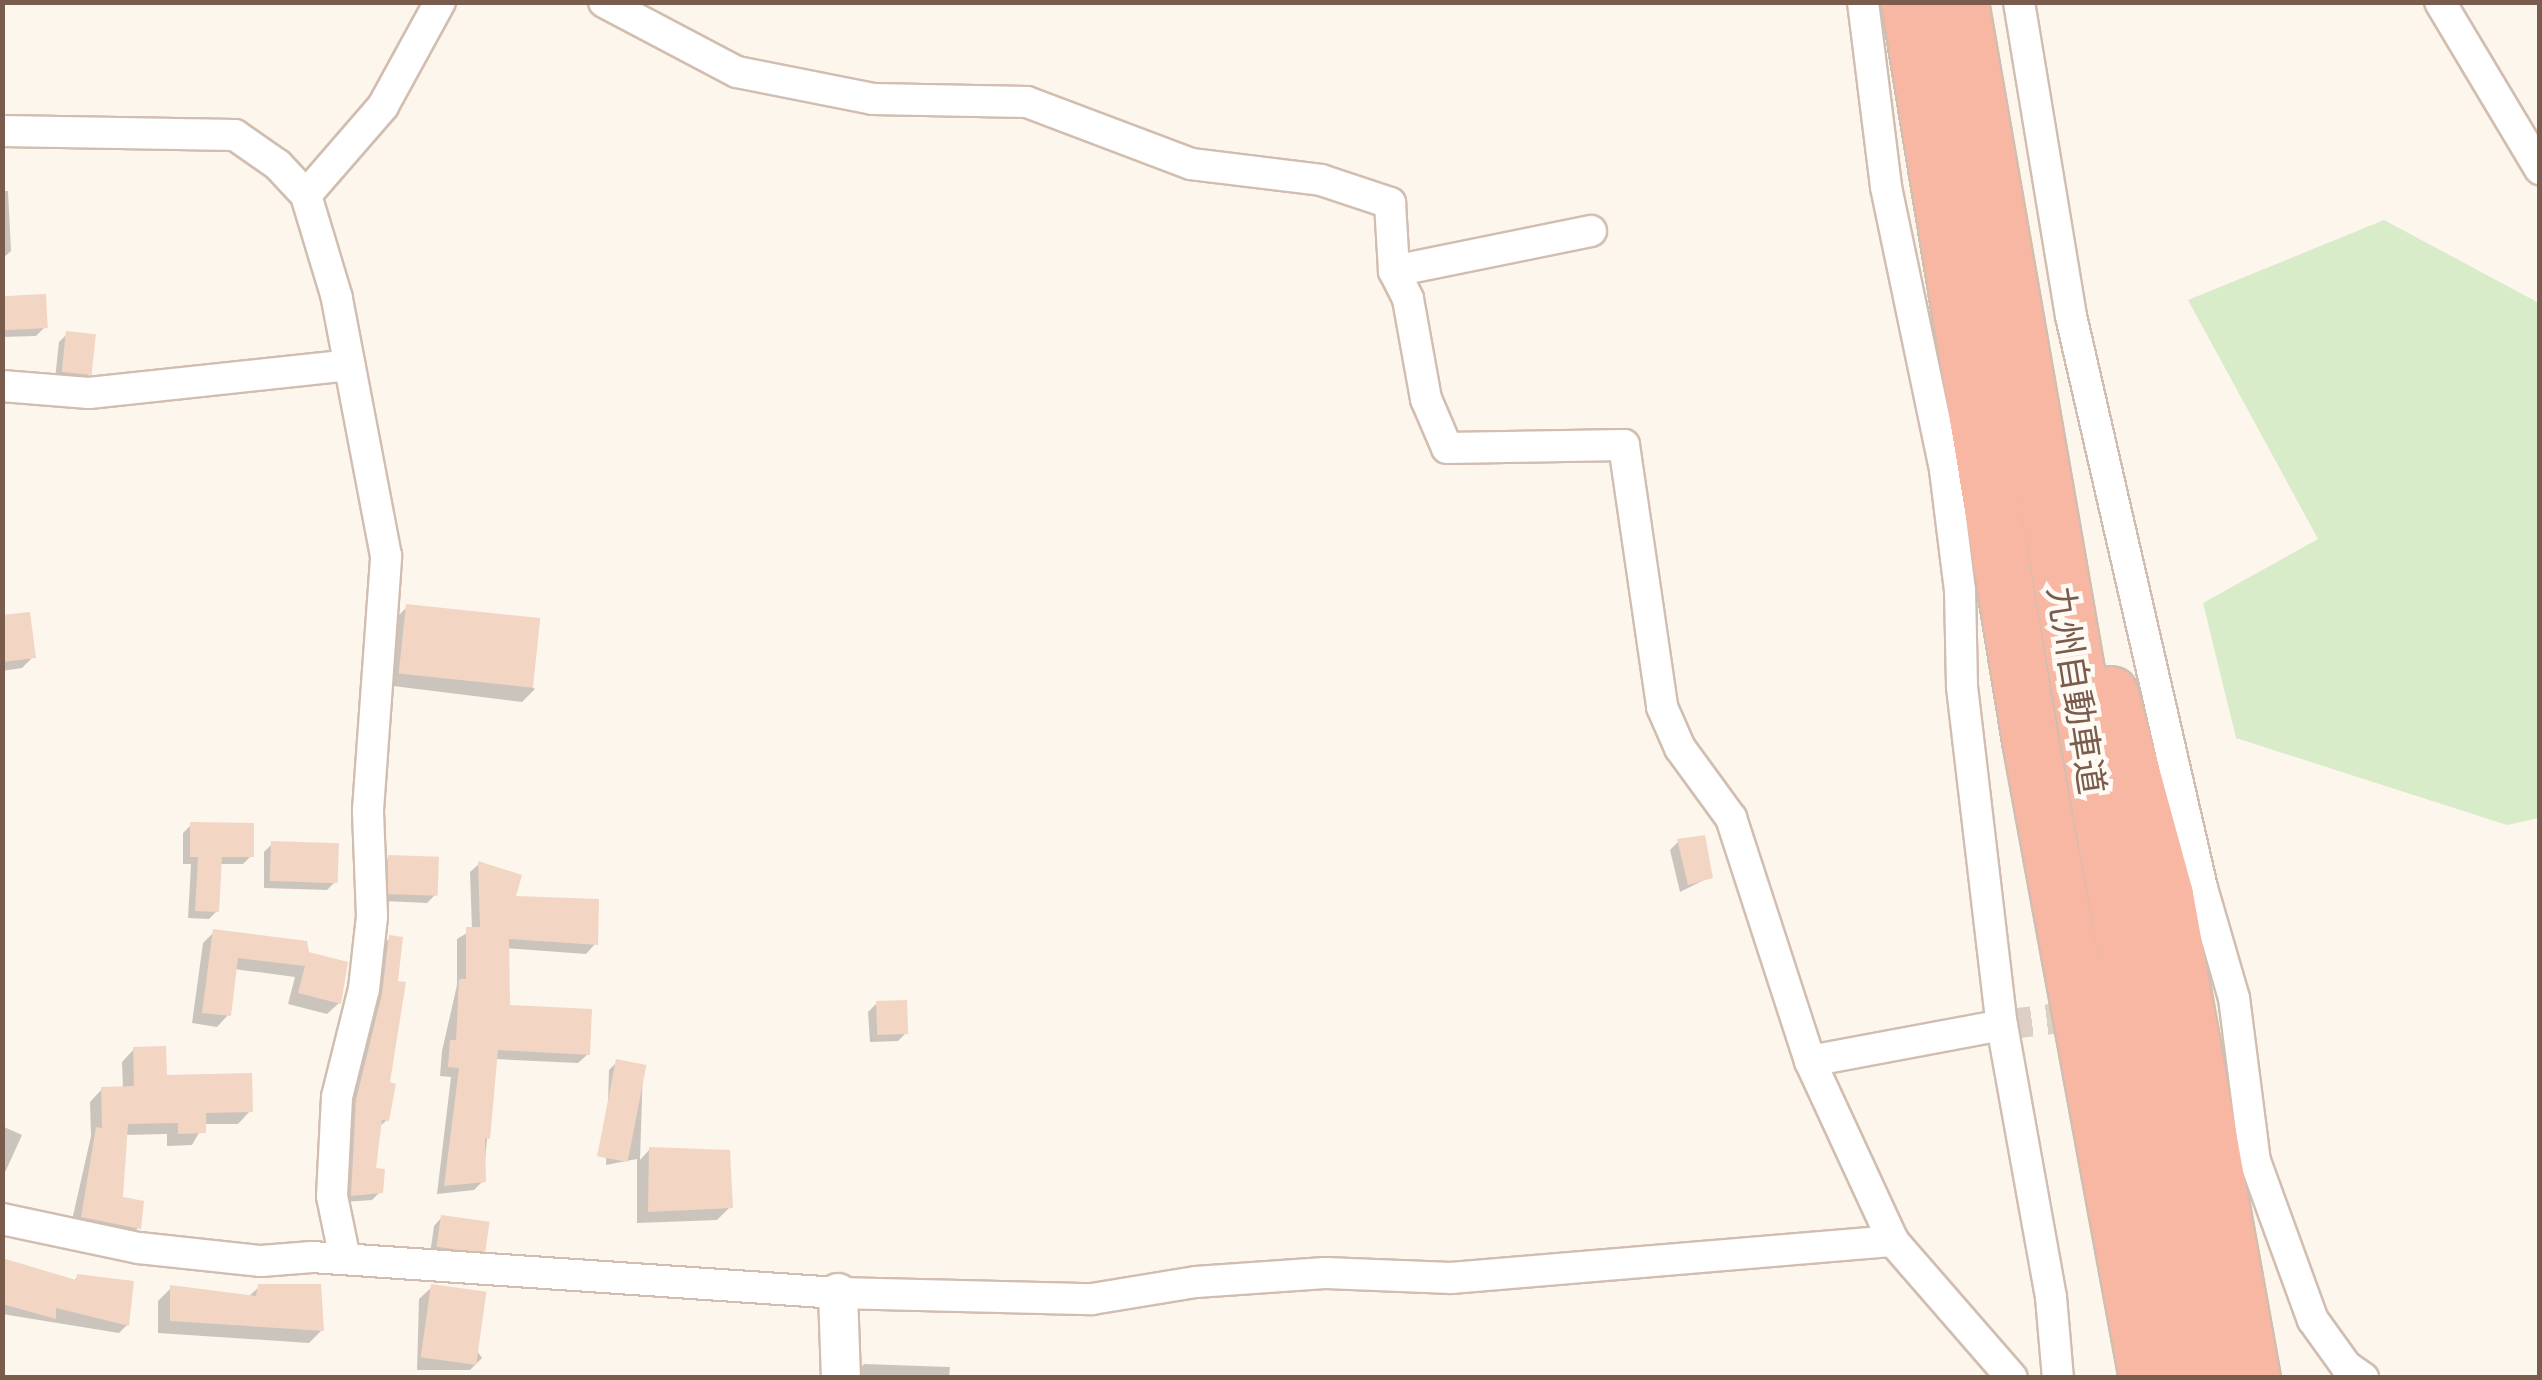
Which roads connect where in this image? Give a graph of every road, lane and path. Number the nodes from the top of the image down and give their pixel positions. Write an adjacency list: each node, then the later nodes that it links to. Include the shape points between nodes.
1 (440, 2): 10 (street, via 383,106)
2 (604, 2): 12 (street, via 738,72 873,98 1027,102 1191,164 1321,180 1390,203)
3 (1863, 2): 17 (street, via 1886,187 1945,470 1960,590 1962,687)
4 (1909, 2): 16 (highway, 九州自動車道)
5 (1960, 2): 15 (highway, 九州自動車道)
6 (2019, 2): 32 (street, via 2070,316 2202,888 2234,998 2255,1161 2313,1320 2346,1366)
7 (2440, 2): 9 (street)
8 (2, 131): 10 (street, via 235,134 278,164)
9 (2540, 169)
10 (306, 195): 13 (street)
11 (1591, 232): 12 (street)
12 (1394, 272): 18 (street, via 1408,299 1426,399 1447,448 1624,445 1662,707 1680,748 1731,818)
13 (350, 365): 14 (street, via 89,393); 22 (street, via 386,556 368,810 372,916 364,988 337,1097 332,1196)
14 (2, 386)
15 (2033, 411): 19 (highway, via 2164,895); 29 (highway, 九州自動車道, via 2124,976)
16 (2030, 740): 27 (highway, via 2038,882); 28 (highway, 九州自動車道)
17 (2002, 1024): 18 (street); 26 (street, via 2051,1297)
18 (1810, 1062): 21 (street)
19 (2212, 1141): 30 (highway); 31 (highway, via 2250,1296 2265,1334)
20 (2, 1219): 22 (street, via 138,1248 262,1261)
21 (1893, 1241): 23 (street, via 1451,1278 1325,1274 1196,1282 1092,1300); 25 (street)
22 (346, 1259): 23 (street)
23 (838, 1292): 24 (street)
24 (840, 1378)
25 (2012, 1378)
26 (2058, 1378)
27 (2110, 1378)
28 (2147, 1378)
29 (2199, 1378)
30 (2252, 1378)
31 (2295, 1378)
32 (2363, 1378)

